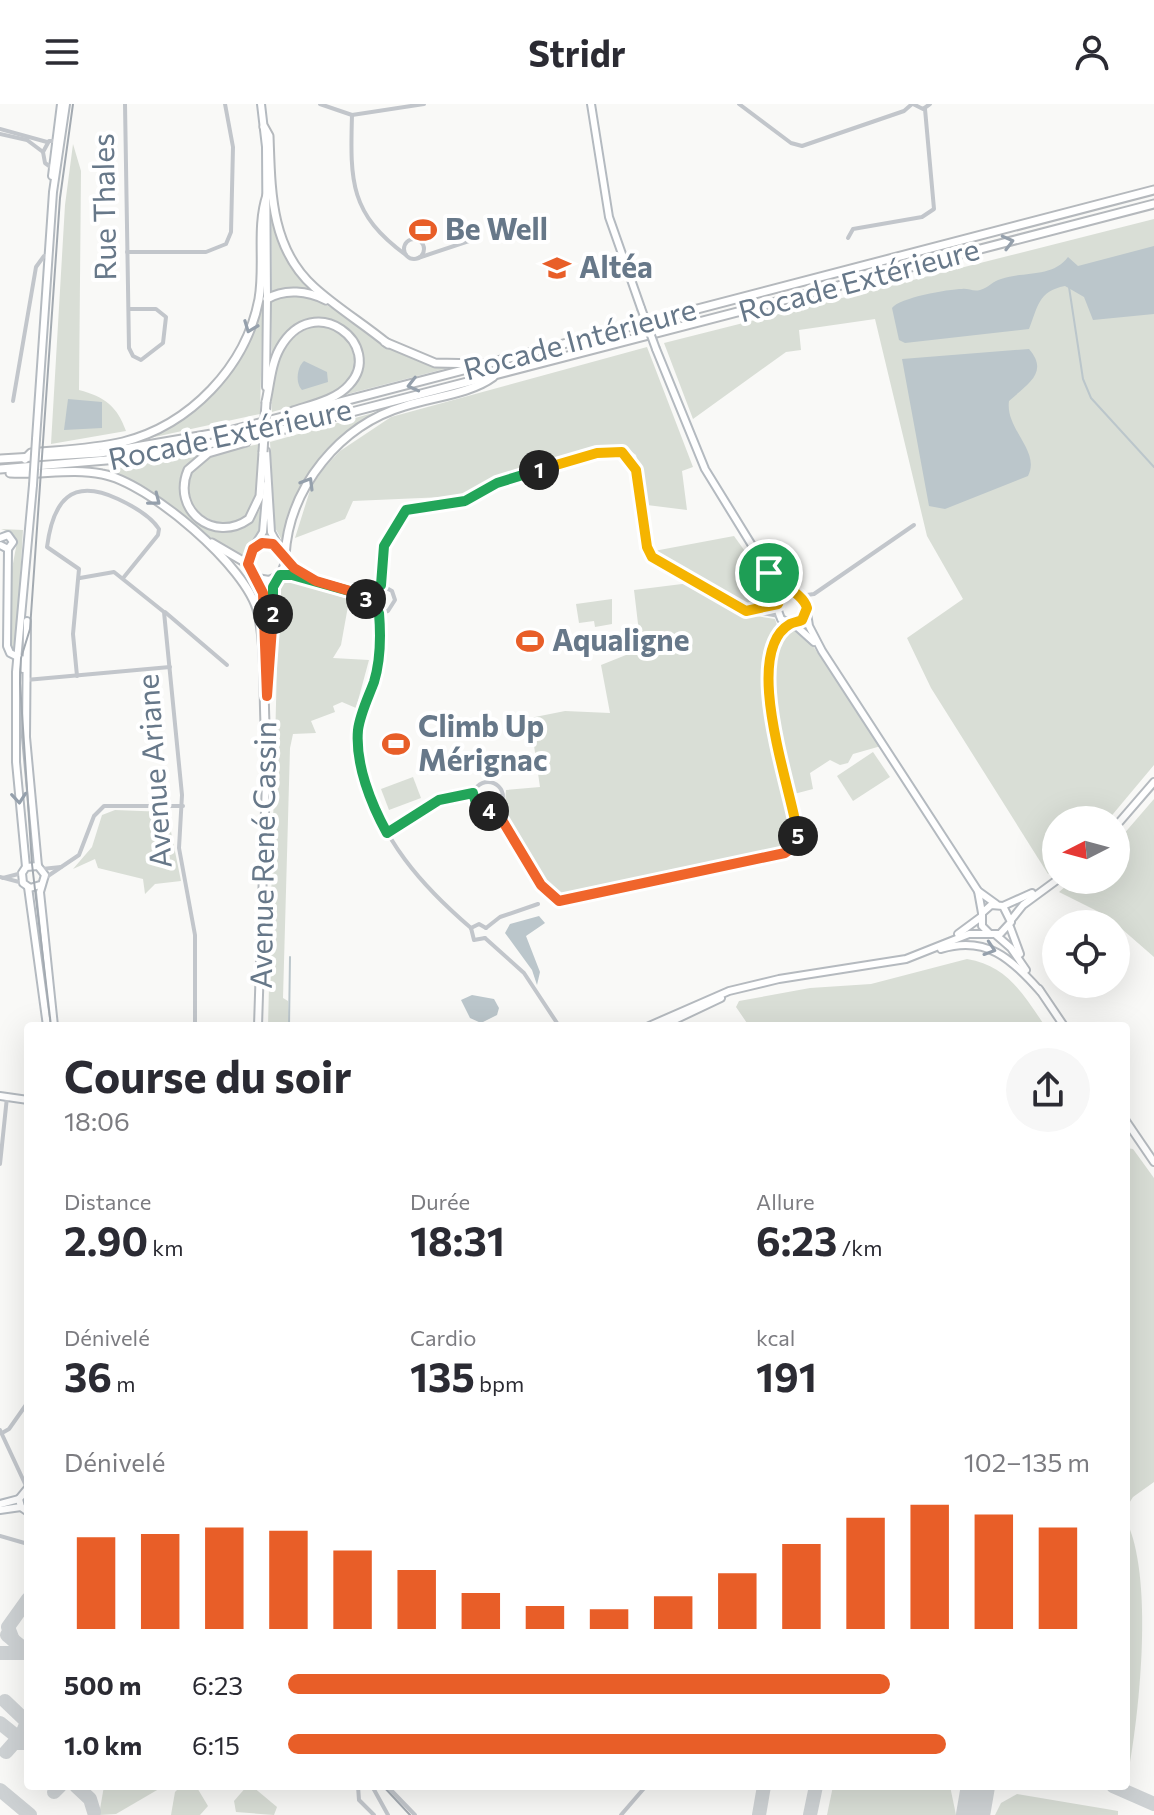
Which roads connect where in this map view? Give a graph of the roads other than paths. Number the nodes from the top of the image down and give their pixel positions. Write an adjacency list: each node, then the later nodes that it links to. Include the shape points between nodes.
1 (125, 104): 24 (street, Rue Thales)
2 (225, 104): 24 (street, via 233,147 231,232 226,244 206,252)
3 (320, 104): 12 (street)
4 (424, 104): 12 (street)
5 (591, 104): 50 (main road, bridge, via 606,202 656,349 705,469)
6 (739, 104): 7 (street, via 802,146)
7 (913, 104): 11 (street)
8 (930, 104): 11 (street)
9 (65, 105): 16 (main road)
10 (261, 106): 13 (main road)
11 (925, 109): 23 (street, via 934,209 922,217 853,229)
12 (352, 115): 25 (street, via 360,209)
13 (264, 127): 20 (main road); 30 (highway, via 275,216 288,252 314,287)
14 (0, 132): 15 (street)
15 (9, 132): 16 (street); 17 (street)
16 (55, 143): 17 (street); 18 (main road)
17 (43, 152): 18 (street, via 45,163)
18 (55, 166): 26 (main road)
19 (1154, 190): 31 (highway, Rocade Intérieure)
20 (267, 195): 28 (main road); 39 (highway, one-way to 39, via 255,315 243,346 214,387 183,414 148,433 93,447 31,453)
21 (1154, 204): 32 (highway, Rocade Extérieure, one-way to 21)
22 (478, 238): 27 (street)
23 (848, 238)
24 (127, 252): 29 (street, Rue Thales)
25 (406, 255): 27 (street); 27 (street, via 407,243 416,239 424,248)
26 (48, 256): 33 (street, via 36,267); 55 (main road, bridge)
27 (418, 258)
28 (267, 299): 30 (highway, via 280,293 312,294); 34 (main road)
29 (129, 309): 29 (street, Rue Thales, via 130,351 141,360 166,339 166,317 156,309)
30 (388, 344): 31 (highway, via 435,363)
31 (489, 366): 36 (highway, Rocade Intérieure, one-way to 36)
32 (500, 372): 35 (highway, Rocade Extérieure); 48 (highway, one-way to 32, via 291,523 306,486 347,437 384,413 487,382)
33 (13, 401)
34 (266, 402): 36 (highway, via 275,360 294,331 324,321 351,337 359,364 348,387 325,400); 37 (highway, bridge)
35 (290, 428): 37 (highway, via 199,459 188,470 184,488 195,516 223,528 249,519 260,496); 40 (highway, Rocade Extérieure, via 142,457)
36 (229, 431): 39 (highway, Rocade Intérieure)
37 (265, 452): 41 (main road)
38 (0, 459): 39 (highway, Rocade Intérieure)
39 (25, 459)
40 (0, 471): 43 (highway, one-way to 43, via 114,477 153,498)
41 (267, 484): 45 (main road); 46 (main road, via 271,532)
42 (914, 525): 59 (street)
43 (196, 535): 49 (highway); 77 (highway, via 240,573 257,609)
44 (0, 538): 47 (main road, via 12,538 13,544)
45 (257, 545): 46 (main road); 49 (main road)
46 (278, 546): 48 (main road)
47 (4, 547): 70 (main road, via 7,646)
48 (285, 558): 52 (main road); 56 (street)
49 (248, 564): 54 (main road)
50 (769, 573): 58 (main road); 61 (main road)
51 (124, 577): 53 (street, via 114,572); 53 (street, via 159,529 130,505 81,489 50,521 47,547 79,569); 64 (street)
52 (278, 577): 54 (main road); 56 (street); 75 (main road, Avenue René Cassin)
53 (80, 578): 73 (street, via 73,634)
54 (257, 578): 75 (main road, Avenue René Cassin, via 264,601)
55 (27, 581): 70 (main road); 74 (main road)
56 (316, 581): 60 (street)
57 (381, 585): 60 (street); 62 (street, via 384,546 406,510 465,501 515,475 615,450 635,466 648,553); 65 (street, via 395,600 388,611)
58 (796, 594): 59 (street); 61 (main road); 63 (main road)
59 (814, 594): 63 (street)
60 (367, 596): 65 (street, via 368,605)
61 (779, 602): 62 (street); 66 (main road)
62 (752, 611): 66 (street)
63 (807, 611): 67 (main road); 69 (main road)
64 (164, 612): 71 (street); 72 (street, Avenue Ariane)
65 (379, 613): 83 (street, via 377,669 358,730 365,779)
66 (780, 617): 67 (main road); 68 (street)
67 (792, 624): 68 (street); 69 (main road)
68 (778, 639): 81 (street, via 766,677 798,834 791,850 559,901 541,885)
69 (822, 651): 92 (main road)
70 (17, 657): 76 (main road, via 23,661); 86 (main road, one-way to 86, via 16,762)
71 (227, 665)
72 (170, 667): 73 (street); 80 (street, Avenue Ariane)
73 (77, 676): 74 (street)
74 (26, 680): 76 (main road)
75 (267, 696): 77 (main road, Avenue René Cassin)
76 (26, 712): 85 (main road)
77 (267, 754): 109 (main road, Avenue René Cassin)
78 (1154, 782): 82 (main road)
79 (473, 793): 81 (street, via 477,807); 81 (street, via 481,783 495,784 502,796); 83 (street, via 439,800)
80 (183, 806): 84 (street, via 104,806 94,816 82,853); 108 (street, Avenue Ariane, via 178,840 195,935)
81 (496, 810)
82 (1130, 810)
83 (387, 833): 97 (street, via 427,888)
84 (67, 866): 85 (street); 88 (street)
85 (40, 868): 86 (main road); 88 (main road)
86 (24, 870): 87 (street); 89 (main road)
87 (0, 878): 89 (street)
88 (42, 882): 89 (main road); 107 (main road)
89 (26, 885): 106 (main road)
90 (1042, 887): 94 (main road)
91 (1042, 890): 96 (main road)
92 (978, 891): 94 (main road); 95 (main road)
93 (538, 904): 98 (street, via 500,917)
94 (1000, 905): 95 (main road); 96 (main road)
95 (981, 915): 99 (main road, via 982,926); 102 (main road, via 944,940)
96 (1010, 922): 99 (main road); 105 (main road, via 1015,945)
97 (471, 928): 98 (street); 100 (street, via 474,940)
98 (486, 928): 100 (street)
99 (993, 934): 101 (main road, via 969,934); 104 (main road, via 1011,948)
100 (485, 938): 110 (street, via 524,973)
101 (887, 963): 102 (main road); 104 (main road, one-way to 104, via 950,946 984,946 1007,956)
102 (873, 964): 103 (main road)
103 (735, 991): 111 (main road); 112 (main road)
104 (1040, 991): 105 (main road)
105 (1048, 1002): 113 (main road)
106 (46, 1022)
107 (54, 1022)
108 (195, 1022)
109 (260, 1022)
110 (556, 1022)
111 (657, 1022)
112 (670, 1022)
113 (1061, 1022)
114 (3, 1096): 115 (main road); 118 (street)
115 (24, 1099)
116 (1130, 1127): 117 (main road)
117 (1154, 1162)
118 (0, 1164)
119 (24, 1408): 120 (street)
120 (1, 1432): 121 (street)
121 (24, 1480)
122 (24, 1493): 123 (main road)
123 (19, 1499): 124 (main road); 125 (main road)
124 (0, 1507): 126 (main road)
125 (24, 1508)
126 (24, 1510)
127 (0, 1536): 128 (street)
128 (24, 1543)
129 (358, 1790): 134 (street, via 359,1800)
130 (374, 1790): 133 (street)
131 (391, 1790): 135 (street)
132 (643, 1790): 136 (street)
133 (387, 1814)
134 (374, 1815)
135 (415, 1815)
136 (621, 1815)

